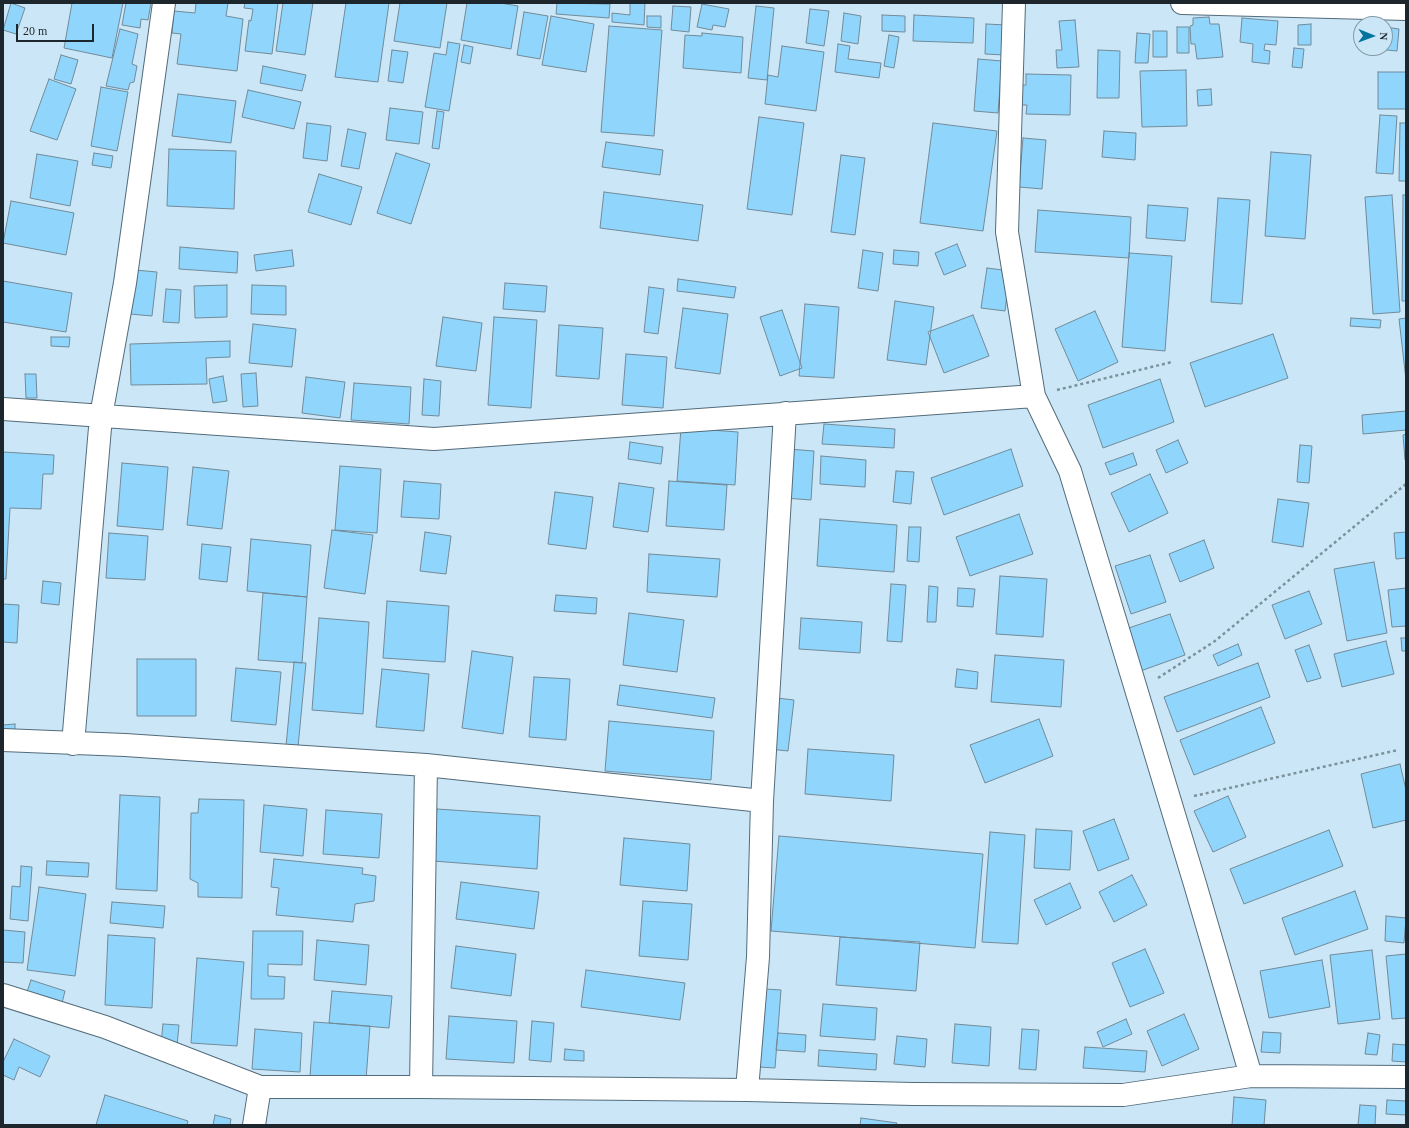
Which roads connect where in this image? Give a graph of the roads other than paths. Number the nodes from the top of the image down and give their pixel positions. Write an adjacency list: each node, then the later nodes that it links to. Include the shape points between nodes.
1 (164, 3): 8 (street, via 125,283)
2 (1014, 3): 5 (street, via 1007,232)
3 (1182, 3): 4 (street)
4 (1406, 9)
5 (1034, 396): 7 (street); 14 (street, via 1070,471)
6 (3, 409): 8 (street)
7 (785, 413): 8 (street, via 434,439); 12 (street)
8 (101, 416): 10 (street)
9 (3, 740): 10 (street)
10 (73, 744): 11 (street, via 125,745)
11 (426, 765): 12 (street); 16 (street)
12 (762, 801): 18 (street, via 758,957)
13 (3, 995): 17 (street, via 105,1027)
14 (1251, 1076): 15 (street); 18 (street, via 1123,1095)
15 (1406, 1077)
16 (421, 1086): 17 (street); 18 (street)
17 (260, 1087): 19 (street)
18 (747, 1090)
19 (254, 1125)

